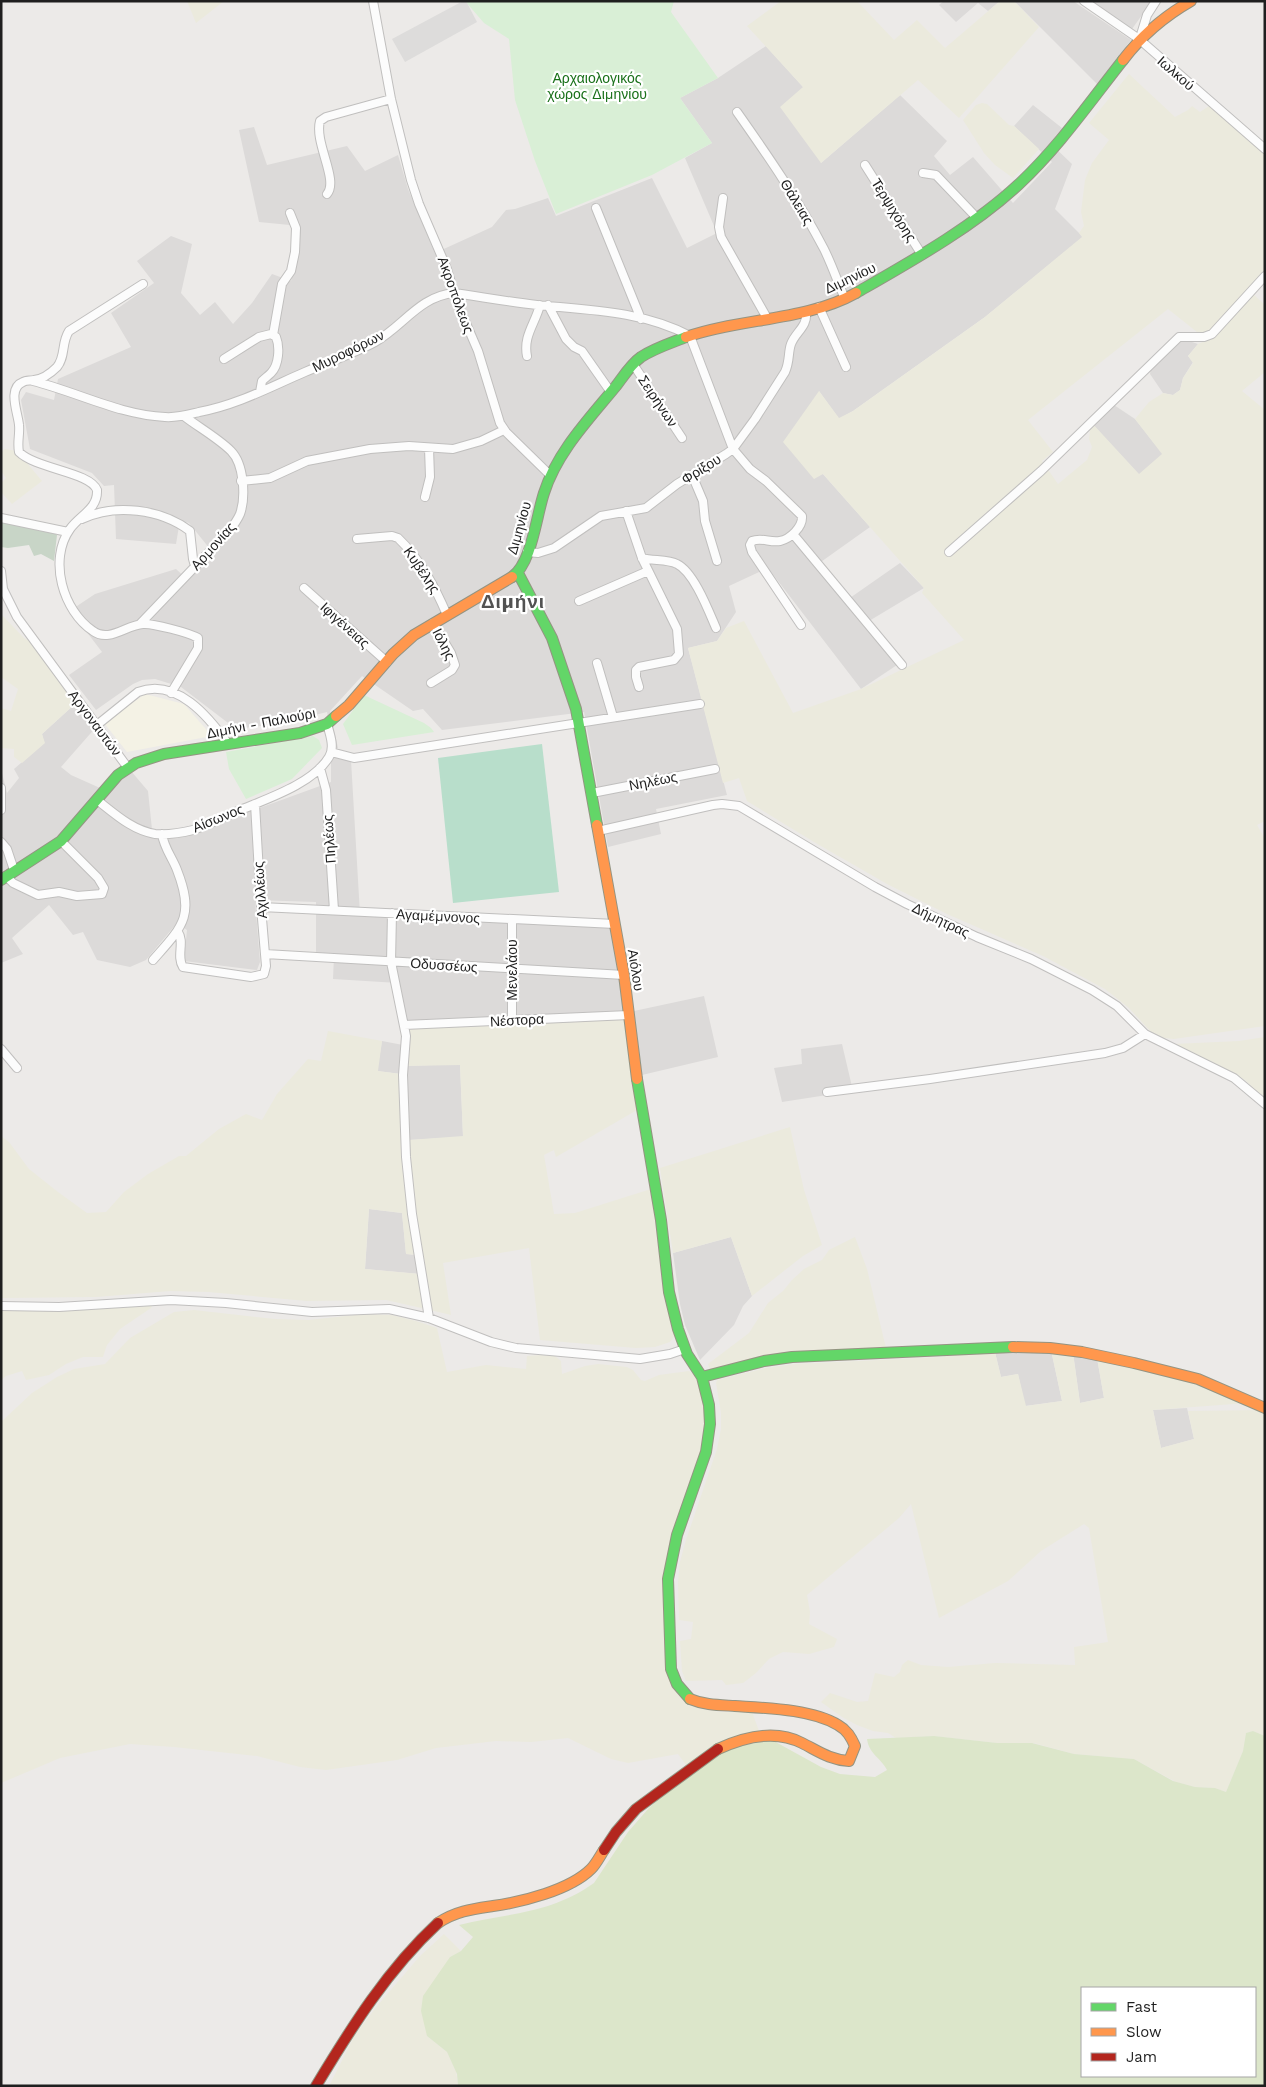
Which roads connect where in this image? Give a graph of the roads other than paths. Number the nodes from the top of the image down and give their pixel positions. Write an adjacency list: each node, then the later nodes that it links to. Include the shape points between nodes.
1 (373, 1): 6 (street, Ακροπόλεως)
2 (1084, 1): 5 (street, Ιωλκού)
3 (1156, 1): 5 (street, via 1147,15)
4 (1191, 1): 5 (street, Διμηνίου, via 1168,14)
5 (1139, 40): 8 (street, Ιωλκού); 15 (street, Διμηνίου, via 1039,164)
6 (392, 99): 11 (street, via 320,121 319,137 330,181); 19 (street, Ακροπόλεως, via 411,180)
7 (737, 112): 20 (street, Θάλειας, via 798,203 824,250)
8 (1265, 150)
9 (866, 165): 16 (street, Τερψιχόρης)
10 (923, 173): 15 (street, via 936,176)
11 (327, 194)
12 (723, 198): 24 (street, via 721,237)
13 (596, 208): 25 (street)
14 (290, 213): 26 (street, via 296,228 295,252 292,271 282,284)
15 (977, 218): 16 (street, Διμηνίου)
16 (922, 255): 20 (street, Διμηνίου)
17 (1265, 276): 51 (street, via 1212,334 1179,337 1041,470)
18 (143, 284): 32 (street, via 69,331 64,341 62,360 48,374)
19 (454, 293): 21 (street, Μυροφόρων); 34 (street, Μυροφόρων, via 426,301 373,342); 36 (street, Ακροπόλεως, via 478,351)
20 (845, 299): 22 (street, Διμηνίου)
21 (544, 305): 25 (street, Μυροφόρων, via 604,311); 28 (street, via 526,336); 33 (street, via 566,339 582,351)
22 (819, 307): 23 (street, Διμηνίου); 31 (street)
23 (806, 311): 24 (street, Διμηνίου); 39 (street, Φρίξου, via 805,324 791,344 785,372)
24 (767, 318): 27 (street, Διμηνίου)
25 (641, 319): 27 (street, Μυροφόρων)
26 (273, 335): 29 (street, via 259,337); 34 (street, via 278,344 276,364 262,381)
27 (690, 336): 30 (street, Διμηνίου, via 659,347); 39 (street)
28 (527, 356)
29 (224, 359)
30 (633, 364): 33 (street, Διμηνίου); 37 (street, Σειρήνων)
31 (846, 367)
32 (33, 381): 35 (street, Μυροφόρων, via 130,411 165,417); 46 (street, via 20,383 15,392 19,452 33,461 94,483 96,502)
33 (610, 391): 40 (street, Διμηνίου, via 564,451)
34 (260, 392): 35 (street, Μυροφόρων, via 225,407)
35 (184, 416): 42 (street, Αρμονίας, via 232,452)
36 (504, 430): 38 (street, via 466,446 449,450); 40 (street, Ακροπόλεως)
37 (682, 438)
38 (429, 448): 42 (street, via 397,446 324,457 298,464 270,478); 43 (street, via 430,477)
39 (733, 449): 41 (street, Φρίξου); 48 (street, via 750,469 800,513 802,522)
40 (550, 475): 50 (street, Διμηνίου)
41 (692, 475): 44 (street, Φρίξου, via 646,508); 53 (street, via 703,501 705,521)
42 (241, 481): 54 (street, Αρμονίας, via 242,498 237,520)
43 (426, 497)
44 (626, 511): 50 (street, Φρίξου, via 596,519 548,551); 52 (street)
45 (1, 518): 47 (street)
46 (74, 524): 47 (street); 54 (street, via 110,510 137,511 161,518 190,531)
47 (68, 532): 62 (street, via 60,576 64,592 79,620 98,635 108,635)
48 (793, 534): 63 (street, via 778,542 758,539 752,541 750,547); 67 (street)
49 (358, 539): 60 (street, Κυβέλης, via 398,538 425,571)
50 (527, 552): 57 (street, Διμηνίου)
51 (949, 552)
52 (642, 558): 56 (street); 64 (street, via 680,566 703,596)
53 (717, 561)
54 (195, 566): 62 (street, Αρμονίας)
55 (1, 571): 75 (street, Αργοναυτών, via 2,589 11,607)
56 (648, 571): 59 (street); 69 (street, via 677,629 679,654 674,660 639,667 636,670)
57 (518, 573): 60 (street, Διμήνι - Παλιούρι); 73 (street, Αιόλου, via 558,652)
58 (304, 588): 65 (street, Ιφιγένειας)
59 (579, 601)
60 (447, 615): 61 (street, Διμήνι - Παλιούρι)
61 (433, 623): 65 (street, Διμήνι - Παλιούρι, via 402,645); 68 (street, Ιόλης, via 452,653 455,665)
62 (140, 624): 70 (street, via 159,626 199,640 191,663)
63 (801, 625)
64 (716, 628)
65 (387, 662): 74 (street, Διμήνι - Παλιούρι, via 350,705)
66 (597, 663): 72 (street)
67 (902, 665)
68 (432, 683)
69 (639, 687)
70 (172, 693): 75 (street, via 152,689 138,692); 76 (street, via 200,710)
71 (700, 704): 72 (street)
72 (613, 717): 73 (street)
73 (579, 723): 77 (street, via 354,758); 82 (street, Αιόλου)
74 (327, 724): 76 (street, Διμήνι - Παλιούρι, via 300,733); 77 (street)
75 (97, 725): 78 (street, Αργοναυτών)
76 (228, 744): 78 (street, Διμήνι - Παλιούρι, via 157,756)
77 (331, 752): 79 (street, Αίσωνος)
78 (128, 768): 83 (street, Διμήνι - Παλιούρι)
79 (320, 768): 84 (street, Αίσωνος, via 299,783); 92 (street, Πηλέως, via 326,790)
80 (715, 769): 82 (street, Νηλέως)
81 (1, 788): 85 (street)
82 (592, 793): 86 (street, Αιόλου)
83 (97, 800): 87 (street, Αίσωνος, via 132,826); 88 (street, Διμήνι - Παλιούρι)
84 (255, 804): 87 (street, Αίσωνος, via 193,830); 91 (street, Αχιλλέως)
85 (1, 810)
86 (598, 831): 95 (street, Αιόλου); 105 (street, Δήμητρας, via 713,805 739,806 875,888 1092,990 1117,1006)
87 (162, 834): 96 (street, via 177,870 185,902 185,914)
88 (61, 841): 90 (street, Διμήνι - Παλιούρι); 90 (street, via 98,878 104,888 102,894 77,896 59,892 38,895 13,883)
89 (1, 842): 90 (street, via 7,849)
90 (7, 876)
91 (260, 907): 92 (street, Αγαμέμνονος); 97 (street, Αχιλλέως)
92 (334, 910): 93 (street, Αγαμέμνονος)
93 (392, 914): 94 (street, Αγαμέμνονος); 99 (street)
94 (512, 919): 95 (street, Αγαμέμνονος); 100 (street, Μενελάου)
95 (615, 924): 101 (street, Αιόλου)
96 (178, 932): 97 (street, Αχιλλέως, via 183,967 251,977 262,975 266,969); 98 (street)
97 (265, 954): 99 (street, Οδυσσέως)
98 (153, 960)
99 (391, 962): 100 (street, Οδυσσέως); 104 (street)
100 (512, 970): 101 (street, Οδυσσέως); 103 (street, Μενελάου)
101 (624, 975): 102 (street, Αιόλου)
102 (629, 1015): 103 (street, Νέστορα); 112 (street, Αιόλου, via 669,1292)
103 (512, 1020): 104 (street, Νέστορα)
104 (404, 1025): 111 (street, via 406,1157)
105 (1145, 1034): 108 (street, via 1123,1048 1095,1055); 109 (street, Δήμητρας, via 1234,1078)
106 (1, 1049): 107 (street)
107 (17, 1068)
108 (828, 1092)
109 (1265, 1104)
110 (1, 1306): 111 (street, via 59,1307 179,1300 312,1312 388,1309)
111 (429, 1318): 112 (street, via 516,1348 640,1359)
112 (685, 1349): 113 (street, Αιόλου)
113 (702, 1377): 114 (street, via 792,1357 1034,1347 1082,1352 1198,1379); 115 (street, Αιόλου, via 709,1405 708,1439 671,1556 668,1579 672,1669 677,1684 690,1699 703,1704 810,1715 836,1724 848,1732 855,1746 849,1761 835,1762 795,1740 778,1736 743,1740 716,1750 636,1809 591,1869 578,1878 541,1896 468,1909 437,1924 395,1970 353,2025)
114 (1265, 1408)
115 (316, 2086)

